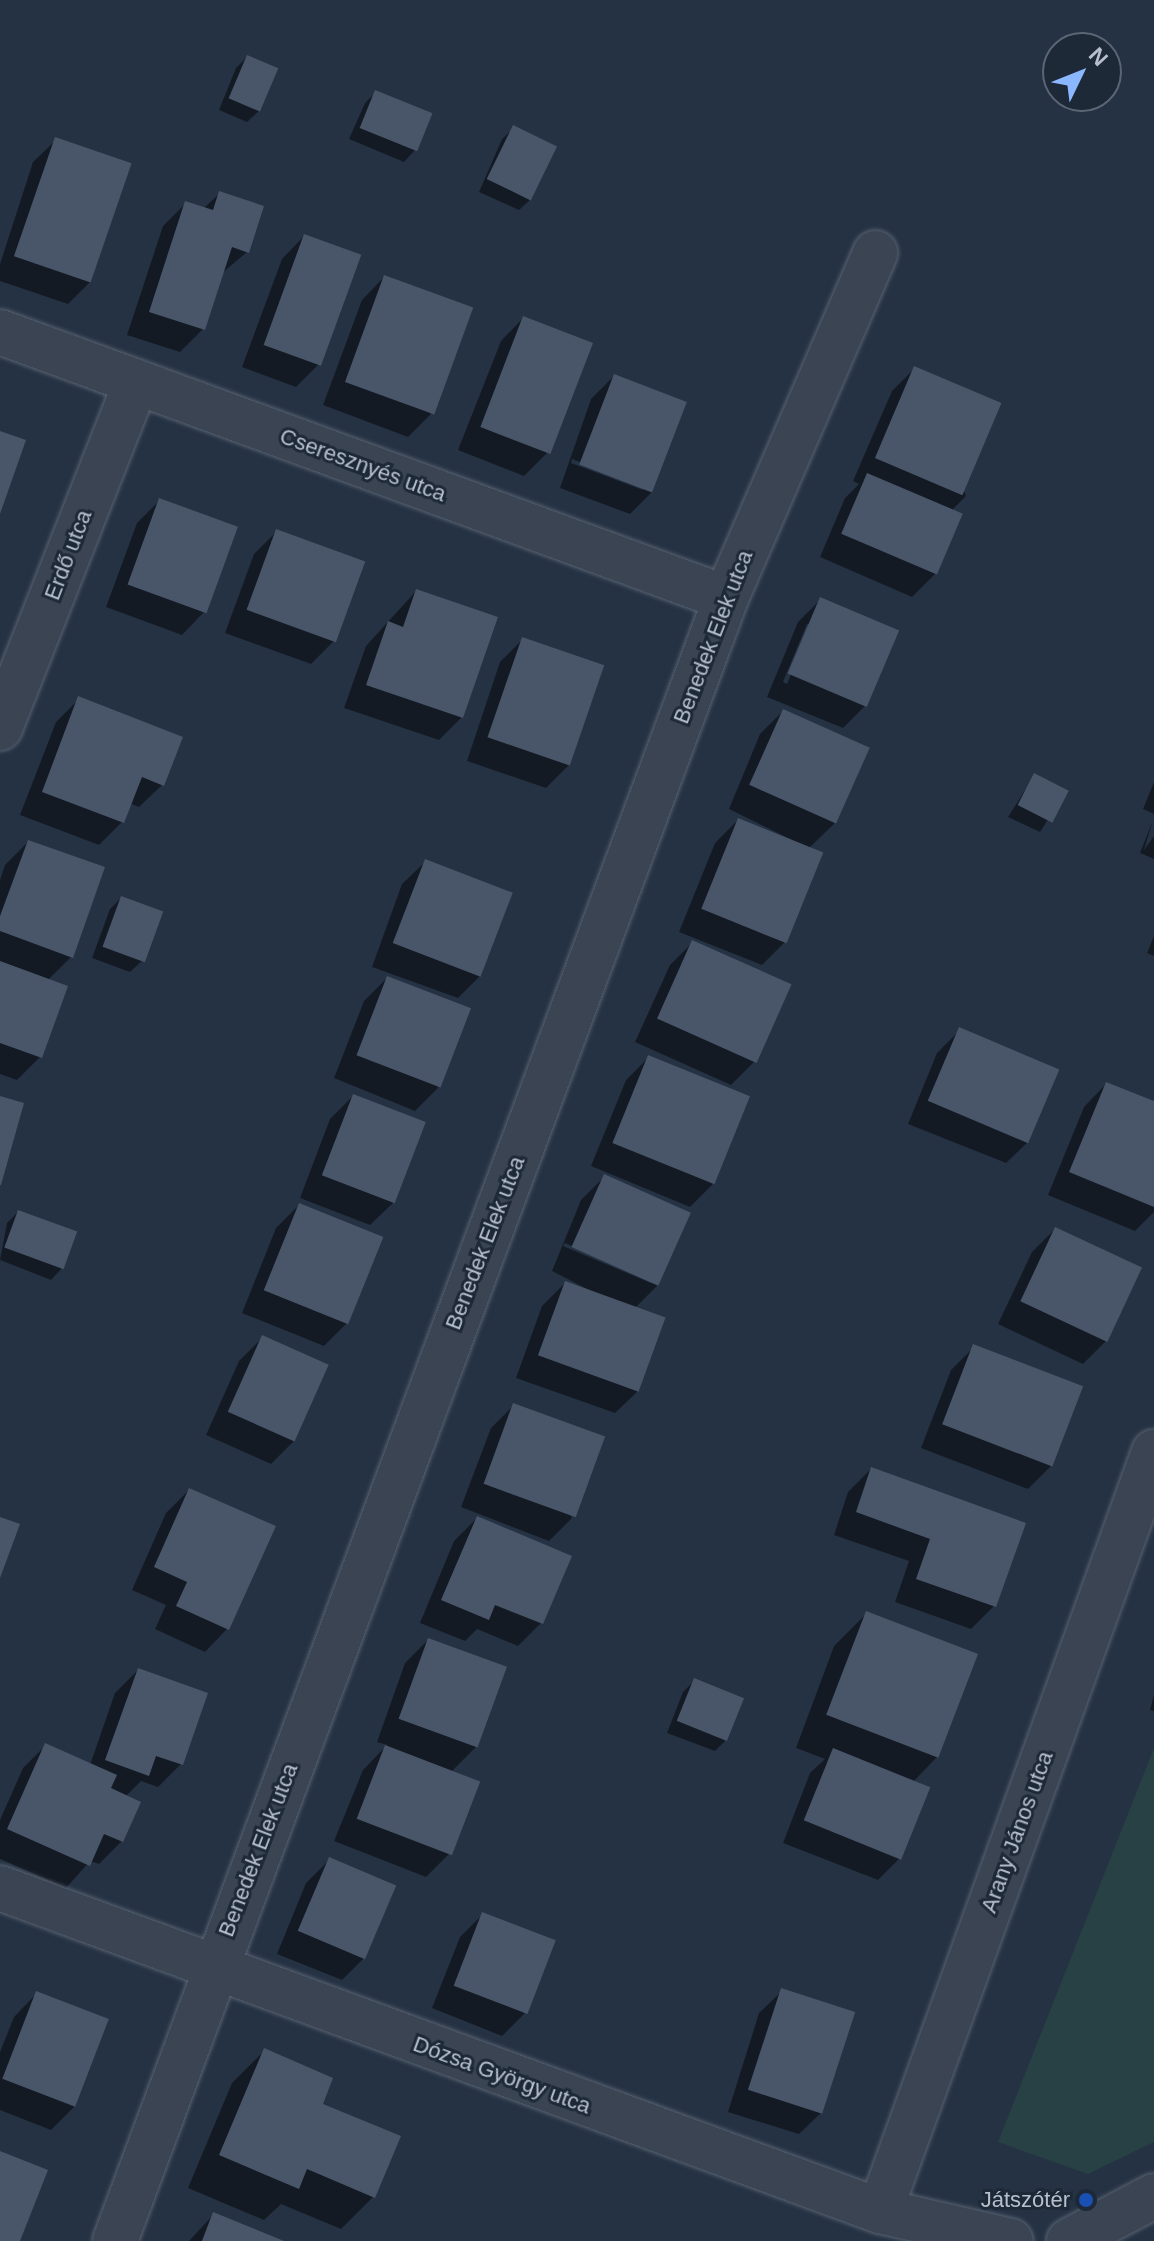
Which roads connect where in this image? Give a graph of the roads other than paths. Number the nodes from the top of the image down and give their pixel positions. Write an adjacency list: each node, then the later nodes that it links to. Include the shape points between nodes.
1 (875, 253): 4 (street, Benedek Elek utca)
2 (0, 332): 3 (street, Cseresznyés utca)
3 (136, 382): 4 (street, Cseresznyés utca); 5 (street, Erdő utca)
4 (726, 598): 8 (street, Benedek Elek utca)
5 (0, 728)
6 (1154, 1452): 10 (street, Arany János utca)
7 (0, 1888): 8 (street, Dózsa György utca)
8 (213, 1970): 10 (street, Dózsa György utca); 11 (street, Benedek Elek utca)
9 (1154, 2196): 13 (street)
10 (880, 2211): 12 (street, Dózsa György utca)
11 (115, 2241)
12 (1011, 2241)
13 (1069, 2241)

